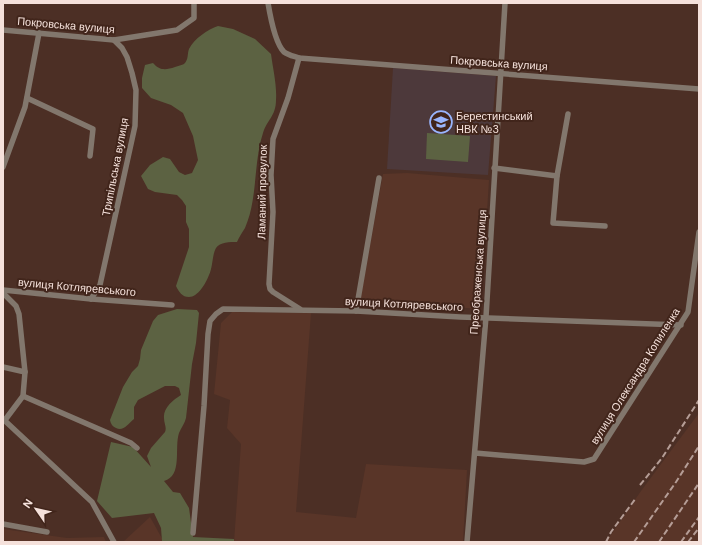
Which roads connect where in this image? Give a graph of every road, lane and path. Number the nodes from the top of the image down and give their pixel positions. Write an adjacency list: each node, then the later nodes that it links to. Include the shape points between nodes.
1 (194, 3): 6 (street, Покровська вулиця, via 194,18 177,30)
2 (268, 3): 7 (street, via 279,45 286,54)
3 (504, 3): 8 (street, Преображенська вулиця)
4 (3, 30): 5 (street, Покровська вулиця)
5 (39, 33): 6 (street, Покровська вулиця); 10 (street)
6 (114, 40): 20 (street, Трипільська вулиця, via 127,58 136,90 136,126 100,286)
7 (298, 58): 8 (street, Покровська вулиця); 22 (street, Ламаний провулок, via 288,98 273,139 273,212 269,284 273,292)
8 (500, 73): 9 (street, Покровська вулиця); 14 (street, Преображенська вулиця)
9 (699, 89)
10 (27, 98): 12 (street, via 93,129); 13 (street)
11 (568, 114): 15 (street)
12 (90, 156)
13 (3, 167)
14 (494, 168): 15 (street); 24 (street, Преображенська вулиця)
15 (557, 176): 17 (street, via 553,223)
16 (379, 178): 23 (street)
17 (606, 226)
18 (699, 232): 25 (street, вулиця Олександра Копиленка, via 688,312)
19 (3, 291): 20 (street, вулиця Котляревського); 27 (street, via 16,306 19,314)
20 (91, 299): 21 (street, вулиця Котляревського)
21 (172, 305)
22 (300, 310): 23 (street, вулиця Котляревського); 34 (street, вулиця Котляревського, via 223,309 210,321)
23 (356, 311): 24 (street, вулиця Котляревського)
24 (486, 317): 25 (street, вулиця Котляревського); 31 (street, Преображенська вулиця)
25 (681, 325): 31 (street, вулиця Олександра Копиленка, via 594,459 584,462)
26 (3, 367): 27 (street)
27 (25, 372): 28 (street)
28 (23, 396): 29 (street); 30 (street, via 131,443)
29 (4, 420): 35 (street, via 92,502)
30 (137, 448)
31 (475, 453): 36 (street, Преображенська вулиця)
32 (3, 524): 33 (street)
33 (47, 532)
34 (193, 533)
35 (114, 542)
36 (467, 542)

